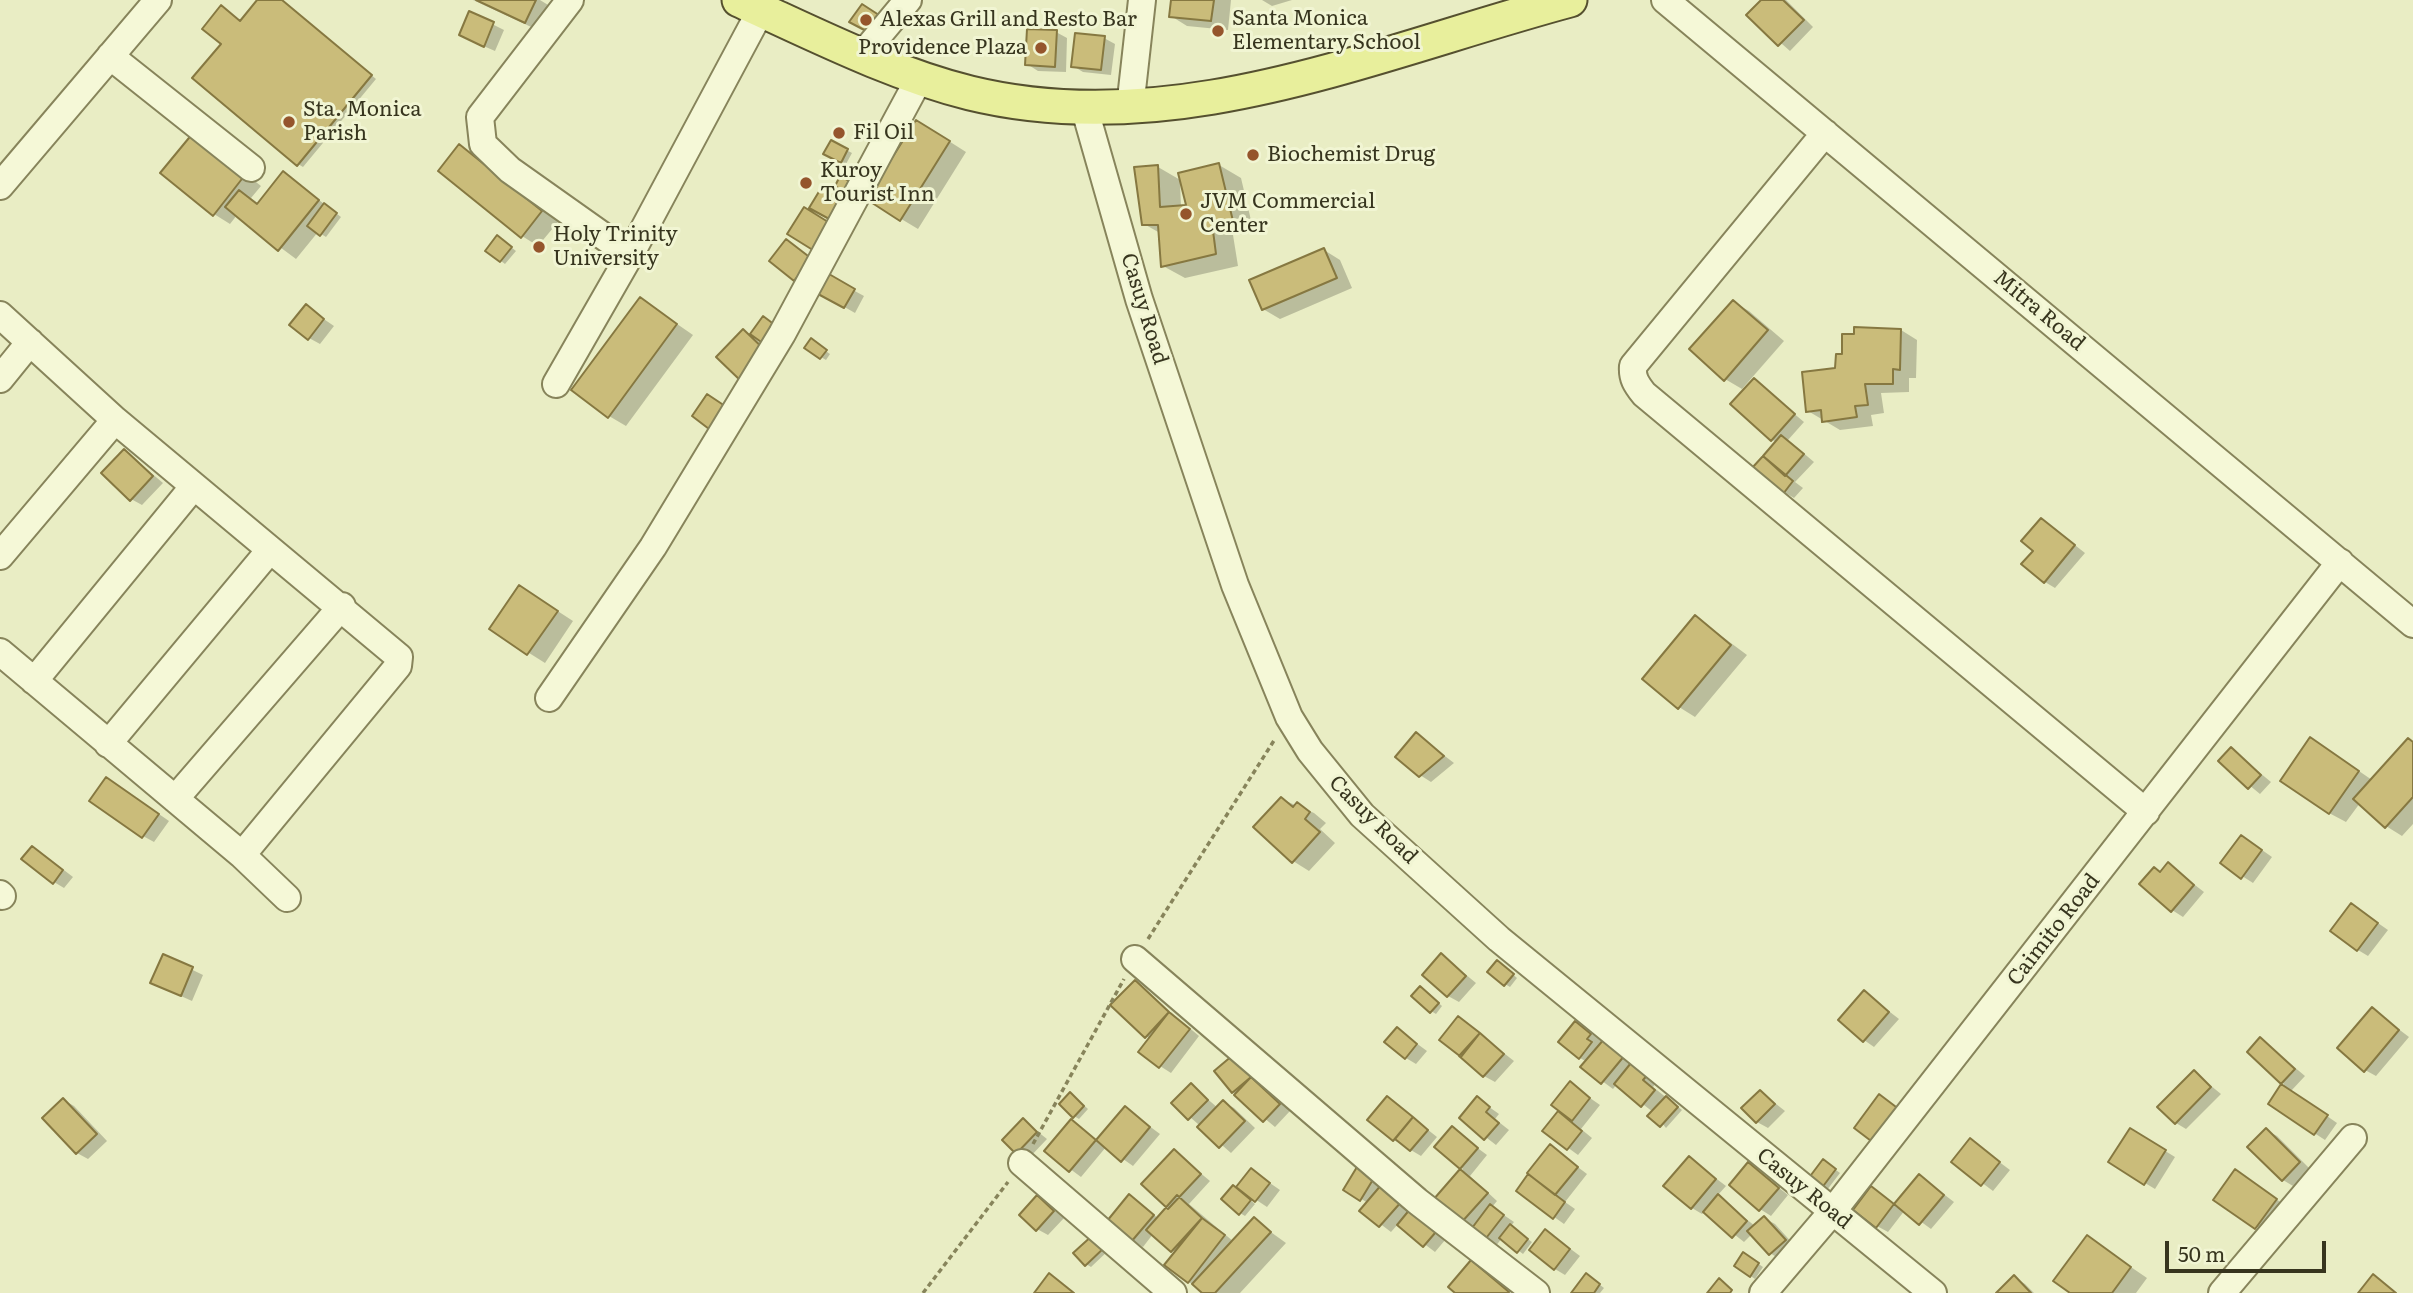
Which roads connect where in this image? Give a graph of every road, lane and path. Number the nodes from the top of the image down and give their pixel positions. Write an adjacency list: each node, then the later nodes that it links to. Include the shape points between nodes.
1 (158, 0): 10 (street)
2 (570, 0): 17 (street, via 480,117 483,144 510,170)
3 (908, 0): 9 (street)
4 (1142, 0): 12 (street)
5 (1570, 0): 8 (main road)
6 (1665, 0): 14 (street, Mitra Road)
7 (750, 5): 9 (main road); 17 (street)
8 (1495, 11): 12 (main road, via 1447,38 1265,88)
9 (862, 55): 11 (main road)
10 (110, 56): 15 (street); 16 (street)
11 (919, 79): 13 (main road, via 972,94); 31 (street, via 782,334 653,547)
12 (1130, 108): 13 (main road)
13 (1085, 110): 32 (street, Casuy Road, via 1139,299 1235,585)
14 (1825, 133): 26 (street, Mitra Road); 35 (street, via 1633,366 1636,384)
15 (251, 168)
16 (0, 186)
17 (630, 255): 21 (street)
18 (0, 315): 19 (street)
19 (30, 342): 20 (street); 22 (street)
20 (0, 379)
21 (556, 384)
22 (115, 420): 23 (street); 25 (street)
23 (194, 486): 24 (street); 30 (street)
24 (270, 550): 27 (street); 33 (street)
25 (0, 556)
26 (2340, 562): 28 (street, Mitra Road); 35 (street, Caimito Road)
27 (342, 607): 34 (street); 36 (street, via 397,653 398,667)
28 (2413, 624)
29 (0, 652): 30 (street)
30 (34, 681): 33 (street)
31 (549, 698)
32 (1289, 716): 38 (path); 41 (street, Casuy Road, via 1362,815 1499,939)
33 (108, 744): 34 (street)
34 (175, 799): 36 (street)
35 (2146, 812): 41 (street, Caimito Road)
36 (242, 855): 37 (street)
37 (287, 898)
38 (1135, 959): 40 (path); 44 (street, via 1417,1201)
39 (2353, 1138): 47 (street)
40 (1022, 1163): 42 (path); 43 (street)
41 (1832, 1212): 45 (street, Caimito Road); 46 (street, Casuy Road)
42 (923, 1293)
43 (1173, 1293)
44 (1536, 1293)
45 (1763, 1293)
46 (1933, 1293)
47 (2222, 1293)

